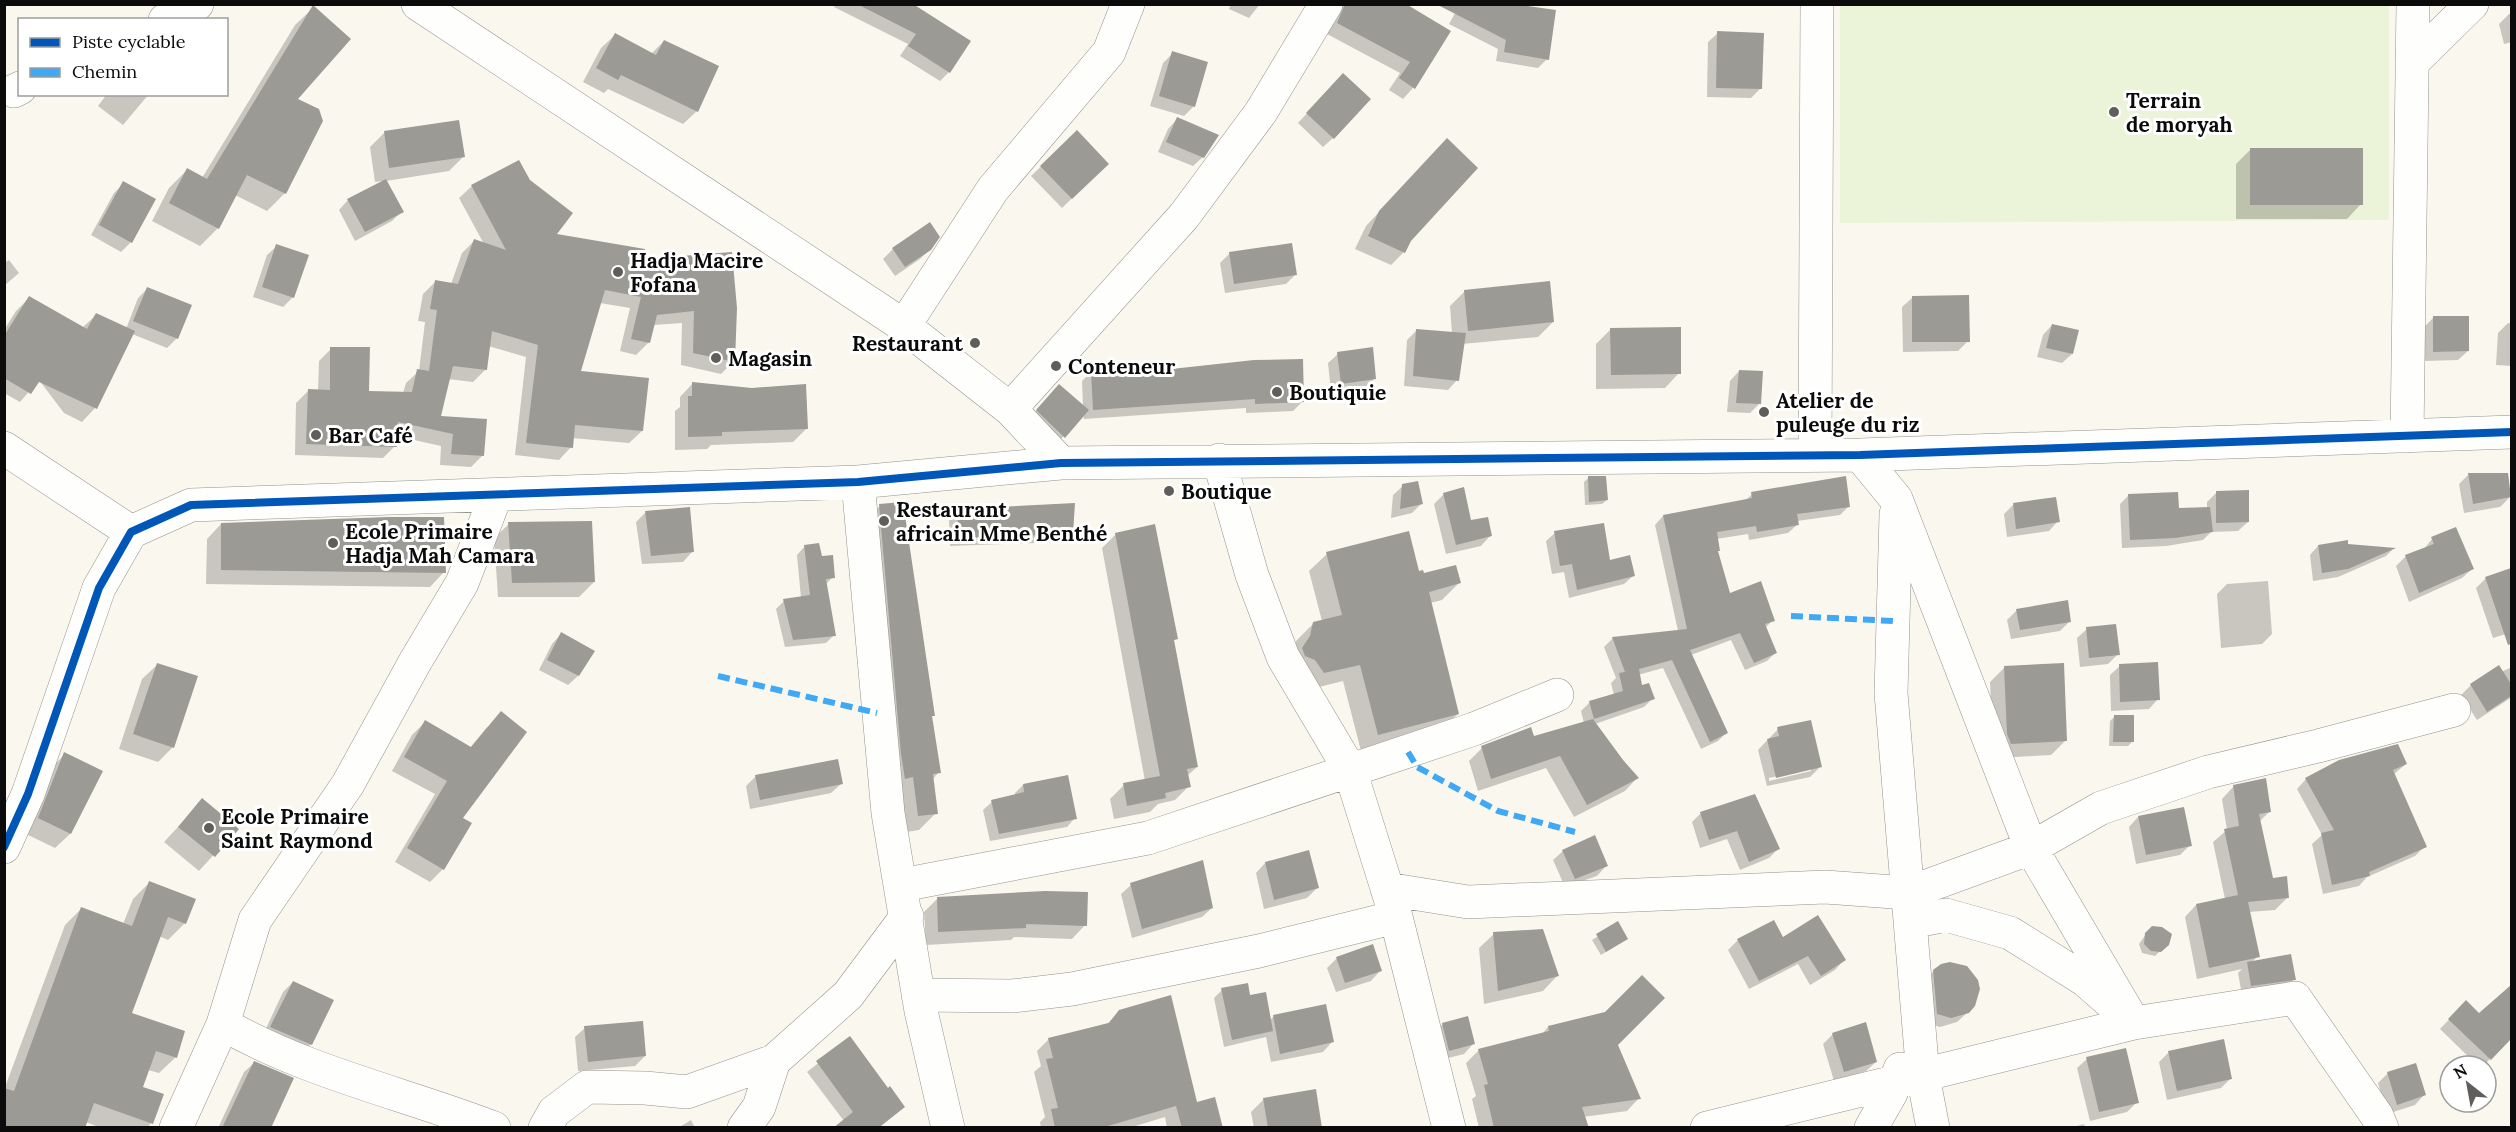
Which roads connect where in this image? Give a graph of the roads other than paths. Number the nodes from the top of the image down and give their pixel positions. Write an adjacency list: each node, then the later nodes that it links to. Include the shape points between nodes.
1 (197, 4): 8 (street)
2 (418, 4): 10 (street)
3 (1128, 4): 10 (street, via 1109,52 993,189)
4 (1326, 4): 11 (street, via 1261,112 1184,216)
5 (1817, 4): 15 (street)
6 (2413, 4): 9 (street)
7 (2468, 5): 9 (street)
8 (169, 18)
9 (2412, 63): 13 (street)
10 (904, 326): 11 (street)
11 (1010, 409): 18 (street)
12 (2510, 433): 13 (street)
13 (2407, 436): 16 (street)
14 (4, 448): 22 (street)
15 (1815, 454): 16 (street); 17 (street)
16 (1860, 455): 21 (street)
17 (1219, 460): 18 (street); 25 (street, via 1252,575 1283,657)
18 (1061, 463): 19 (street)
19 (858, 482): 20 (street); 28 (street, via 888,813)
20 (496, 495): 22 (street, via 190,505); 33 (street, via 462,583 348,784 255,920)
21 (1896, 499): 27 (street); 30 (street, via 1891,693)
22 (131, 532): 26 (street, via 99,588 28,795)
23 (1557, 695): 25 (street, via 1474,729)
24 (2454, 710): 27 (street, via 2208,772 2101,808)
25 (1350, 770): 28 (street, via 1148,838); 29 (street)
26 (4, 847)
27 (2031, 848): 30 (street); 32 (street)
28 (904, 900): 31 (street); 34 (street, via 848,995)
29 (1391, 903): 30 (street, via 1825,887); 31 (street, via 1259,951 1072,989 1012,996); 41 (street)
30 (1910, 907): 32 (street, via 2010,933 2085,980); 35 (street, via 1919,1023)
31 (918, 995): 40 (street)
32 (2133, 1023): 35 (street); 45 (street, via 2295,998)
33 (223, 1024): 36 (street); 37 (street, via 319,1070)
34 (774, 1060): 38 (street, via 687,1092 587,1087 554,1112); 39 (street, via 759,1107)
35 (1909, 1079): 42 (street); 43 (street); 44 (street)
36 (176, 1128)
37 (494, 1128)
38 (546, 1128)
39 (744, 1128)
40 (948, 1128)
41 (1449, 1128)
42 (1707, 1128)
43 (1871, 1128)
44 (1933, 1128)
45 (2382, 1128)

